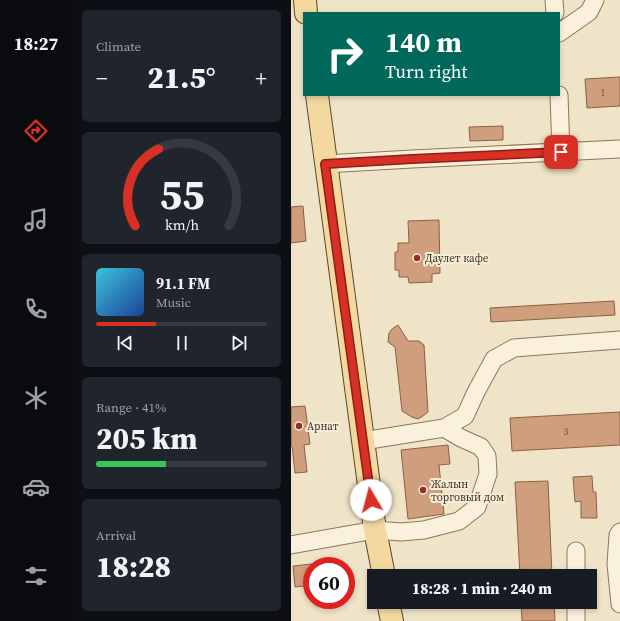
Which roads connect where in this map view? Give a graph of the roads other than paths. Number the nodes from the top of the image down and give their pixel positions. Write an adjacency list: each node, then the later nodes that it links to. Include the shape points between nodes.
1 (305, 0): 4 (main road)
2 (554, 0): 5 (street)
3 (595, 0): 6 (street, via 589,12)
4 (306, 12)
5 (555, 12)
6 (560, 33)
7 (317, 96): 11 (main road)
8 (559, 96): 10 (street)
9 (620, 149): 10 (street)
10 (561, 152): 11 (street)
11 (325, 164): 14 (main road)
12 (620, 340): 13 (street, via 514,348 495,359 465,416)
13 (443, 428): 14 (street); 15 (street, via 481,447 487,456 488,474 477,507 459,521 424,530)
14 (363, 441): 15 (main road)
15 (375, 530): 17 (street); 19 (main road)
16 (620, 532): 21 (street, via 616,564)
17 (291, 545)
18 (576, 551): 20 (street)
19 (382, 569)
20 (576, 569)
21 (620, 604)
22 (389, 609): 24 (main road)
23 (576, 609): 25 (street)
24 (392, 621)
25 (576, 621)

